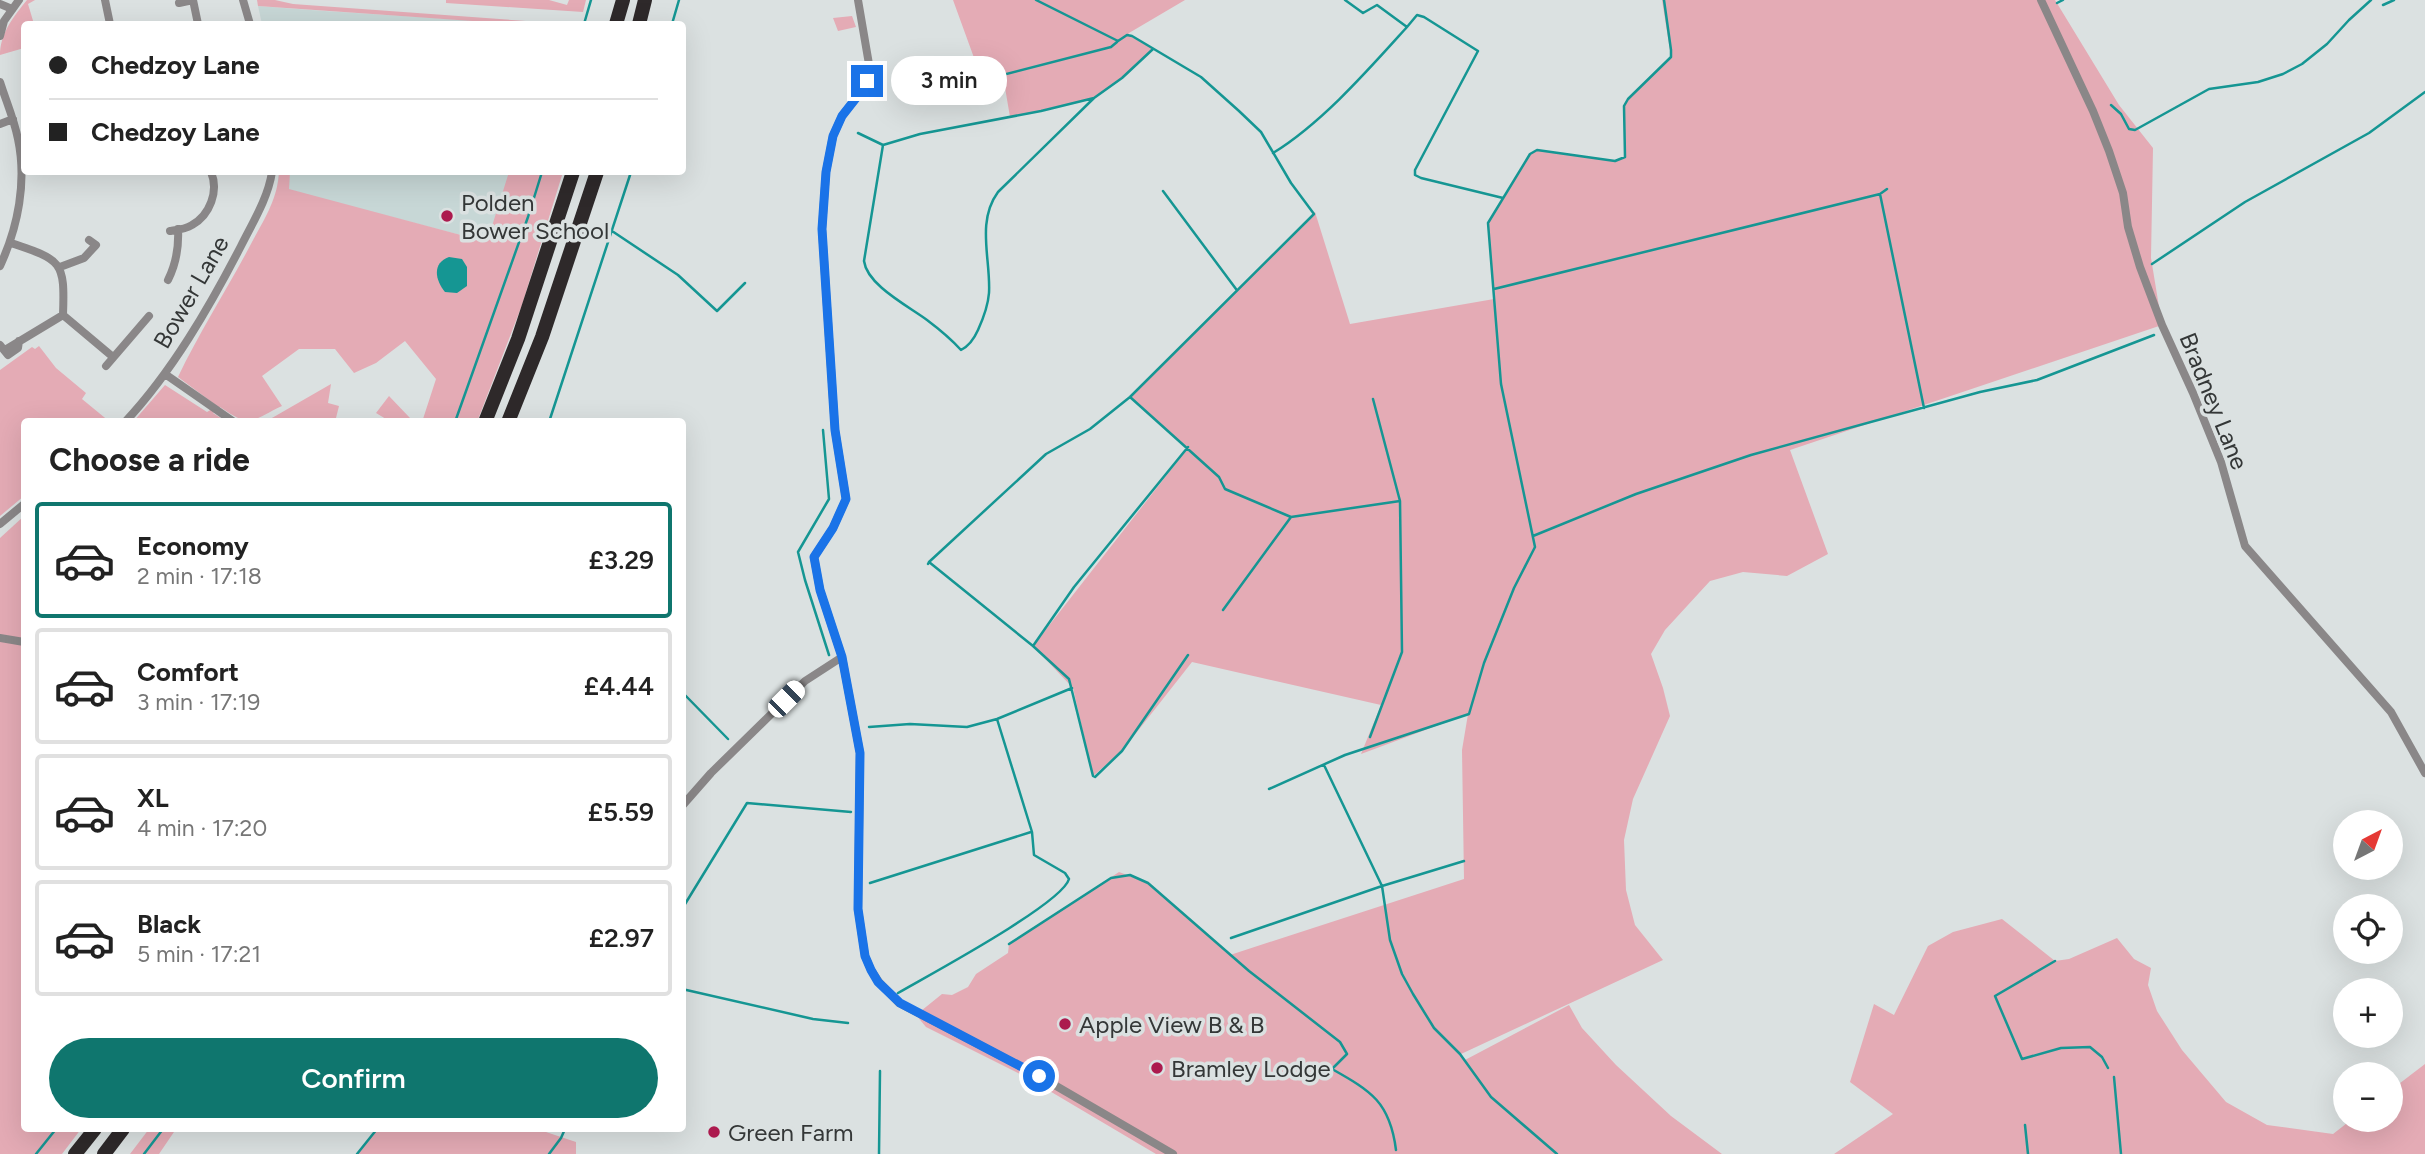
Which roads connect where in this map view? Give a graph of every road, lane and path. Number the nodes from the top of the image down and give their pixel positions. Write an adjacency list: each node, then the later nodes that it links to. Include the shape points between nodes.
1 (19, 0): 11 (street)
2 (105, 0): 12 (street)
3 (193, 0): 10 (street); 13 (street)
4 (243, 0): 14 (street)
5 (623, 0): 15 (highway)
6 (645, 0): 16 (highway)
7 (858, 0): 44 (street, via 870,70 833,136 822,229 835,430 846,499 814,557)
8 (2041, 0): 45 (street, Bradney Lane, via 2109,150 2140,267 2221,462 2245,546 2391,712)
9 (0, 4): 11 (street)
10 (178, 4)
11 (12, 9): 17 (street)
12 (106, 21)
13 (197, 21)
14 (249, 21)
15 (618, 21)
16 (640, 21)
17 (0, 36)
18 (0, 82): 19 (street)
19 (13, 119): 20 (street); 26 (street, via 21,170)
20 (0, 124)
21 (212, 175): 29 (street, via 214,196 206,214 190,226 174,230 179,244)
22 (271, 175): 35 (street, Bower Lane, via 256,218 220,289)
23 (572, 175): 38 (highway, via 519,339)
24 (596, 175): 39 (highway)
25 (95, 241): 28 (street, via 84,258)
26 (11, 243): 27 (street); 28 (street, via 43,254)
27 (0, 266)
28 (60, 267): 30 (street)
29 (169, 281)
30 (63, 315): 32 (street, via 19,341 18,348 8,355); 33 (street)
31 (149, 316): 33 (street)
32 (3, 348)
33 (113, 357): 34 (street)
34 (106, 366)
35 (165, 374): 36 (street, Bower Lane); 37 (street)
36 (128, 418)
37 (228, 418)
38 (487, 418)
39 (510, 418)
40 (21, 506): 41 (street)
41 (0, 524)
42 (0, 638): 43 (street)
43 (21, 642)
44 (842, 657): 46 (street, via 805,681); 51 (street, via 860,753 858,909 865,956 878,982 916,1013 1039,1076)
45 (2425, 773)
46 (686, 801)
47 (93, 1132): 49 (highway)
48 (121, 1132): 50 (highway)
49 (75, 1154)
50 (104, 1154)
51 (1172, 1154)

